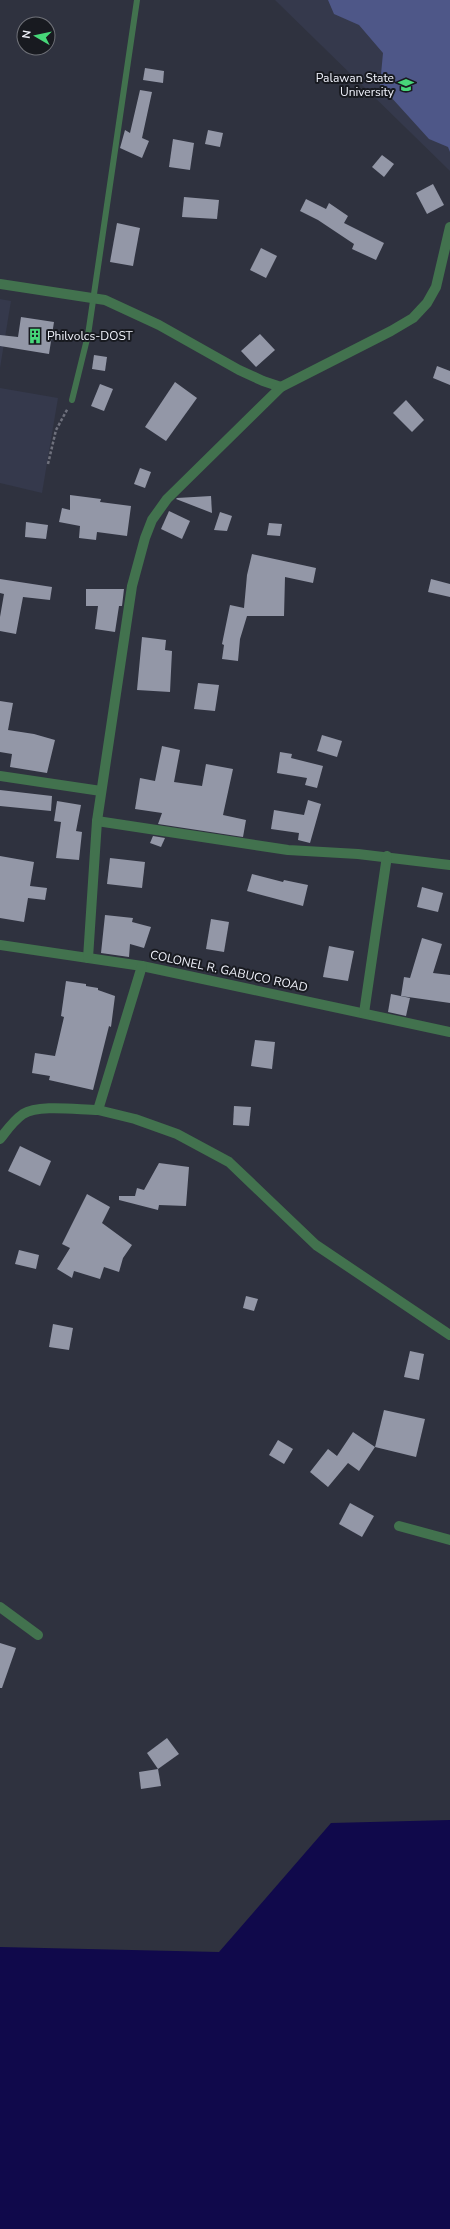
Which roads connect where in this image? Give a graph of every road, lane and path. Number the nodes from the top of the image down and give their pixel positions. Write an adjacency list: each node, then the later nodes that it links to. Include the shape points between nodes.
1 (137, 0): 4 (lane)
2 (450, 227): 5 (street, via 436,287 427,303 413,318)
3 (0, 284): 4 (street)
4 (92, 298): 5 (street, via 105,300 159,326 214,358 263,381); 6 (lane, via 88,335)
5 (281, 386): 9 (street, via 167,499 152,520 132,586)
6 (72, 400): 7 (path, via 56,430)
7 (48, 464)
8 (0, 776): 9 (street)
9 (101, 791): 10 (street)
10 (97, 821): 11 (street, via 288,850); 14 (street)
11 (387, 856): 12 (street); 16 (street)
12 (450, 865)
13 (0, 945): 14 (street, COLONEL R. GABUCO ROAD)
14 (88, 958): 15 (street, COLONEL R. GABUCO ROAD)
15 (142, 966): 16 (street, COLONEL R. GABUCO ROAD); 18 (street)
16 (364, 1013): 17 (street, COLONEL R. GABUCO ROAD)
17 (450, 1032)
18 (98, 1110): 19 (street, via 41,1109 24,1113 11,1124); 20 (street, via 135,1119 177,1134 230,1162 316,1245)
19 (0, 1140)
20 (450, 1335)
21 (399, 1526): 22 (street)
22 (450, 1540)
23 (0, 1607): 24 (street)
24 (38, 1635)

